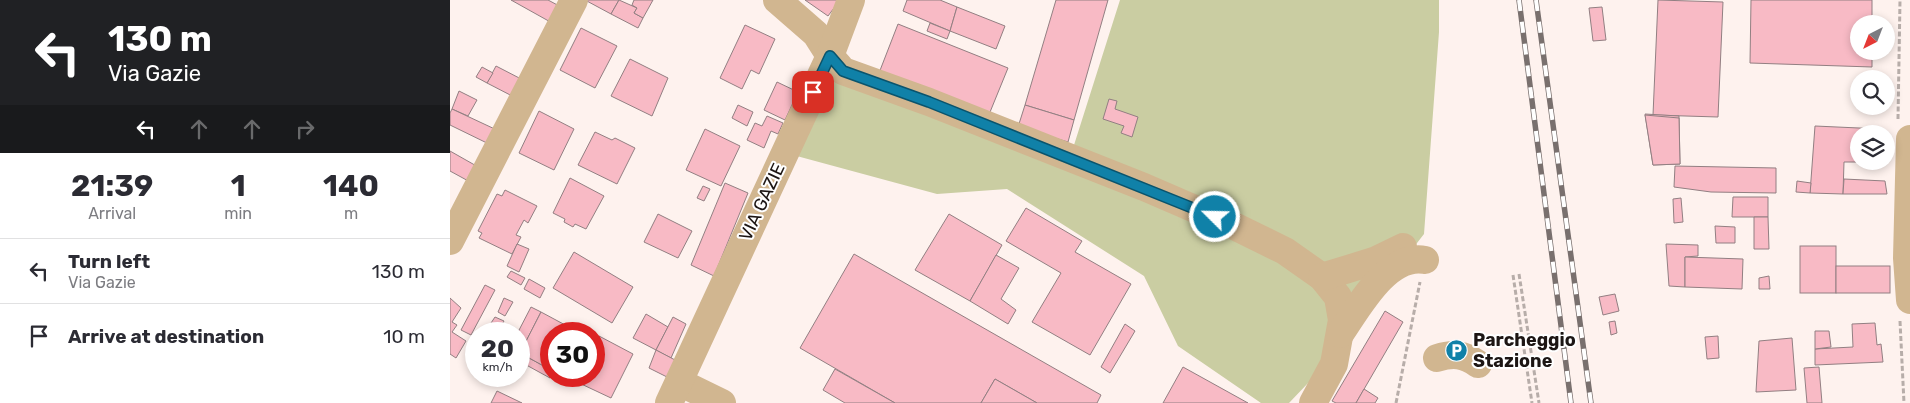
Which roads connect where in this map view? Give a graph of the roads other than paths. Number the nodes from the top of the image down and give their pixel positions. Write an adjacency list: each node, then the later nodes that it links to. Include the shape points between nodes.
1 (574, 0): 7 (street)
2 (777, 0): 4 (street, via 816,34)
3 (851, 0): 4 (street, VIA GAZIE)
4 (830, 56): 8 (street, via 843,71 1144,187 1232,225 1285,251); 13 (street, VIA GAZIE)
5 (1910, 139): 6 (street)
6 (1910, 158): 9 (street, via 1907,258)
7 (450, 241)
8 (1322, 277): 10 (street, via 1338,297 1342,320); 10 (street, via 1374,261 1403,247 1426,254 1402,263 1387,274 1371,289)
9 (1910, 300)
10 (1340, 334): 15 (street, via 1334,364)
11 (1437, 358): 12 (street, via 1449,354)
12 (1478, 364)
13 (674, 393): 14 (street)
14 (722, 403)
15 (1312, 403)

